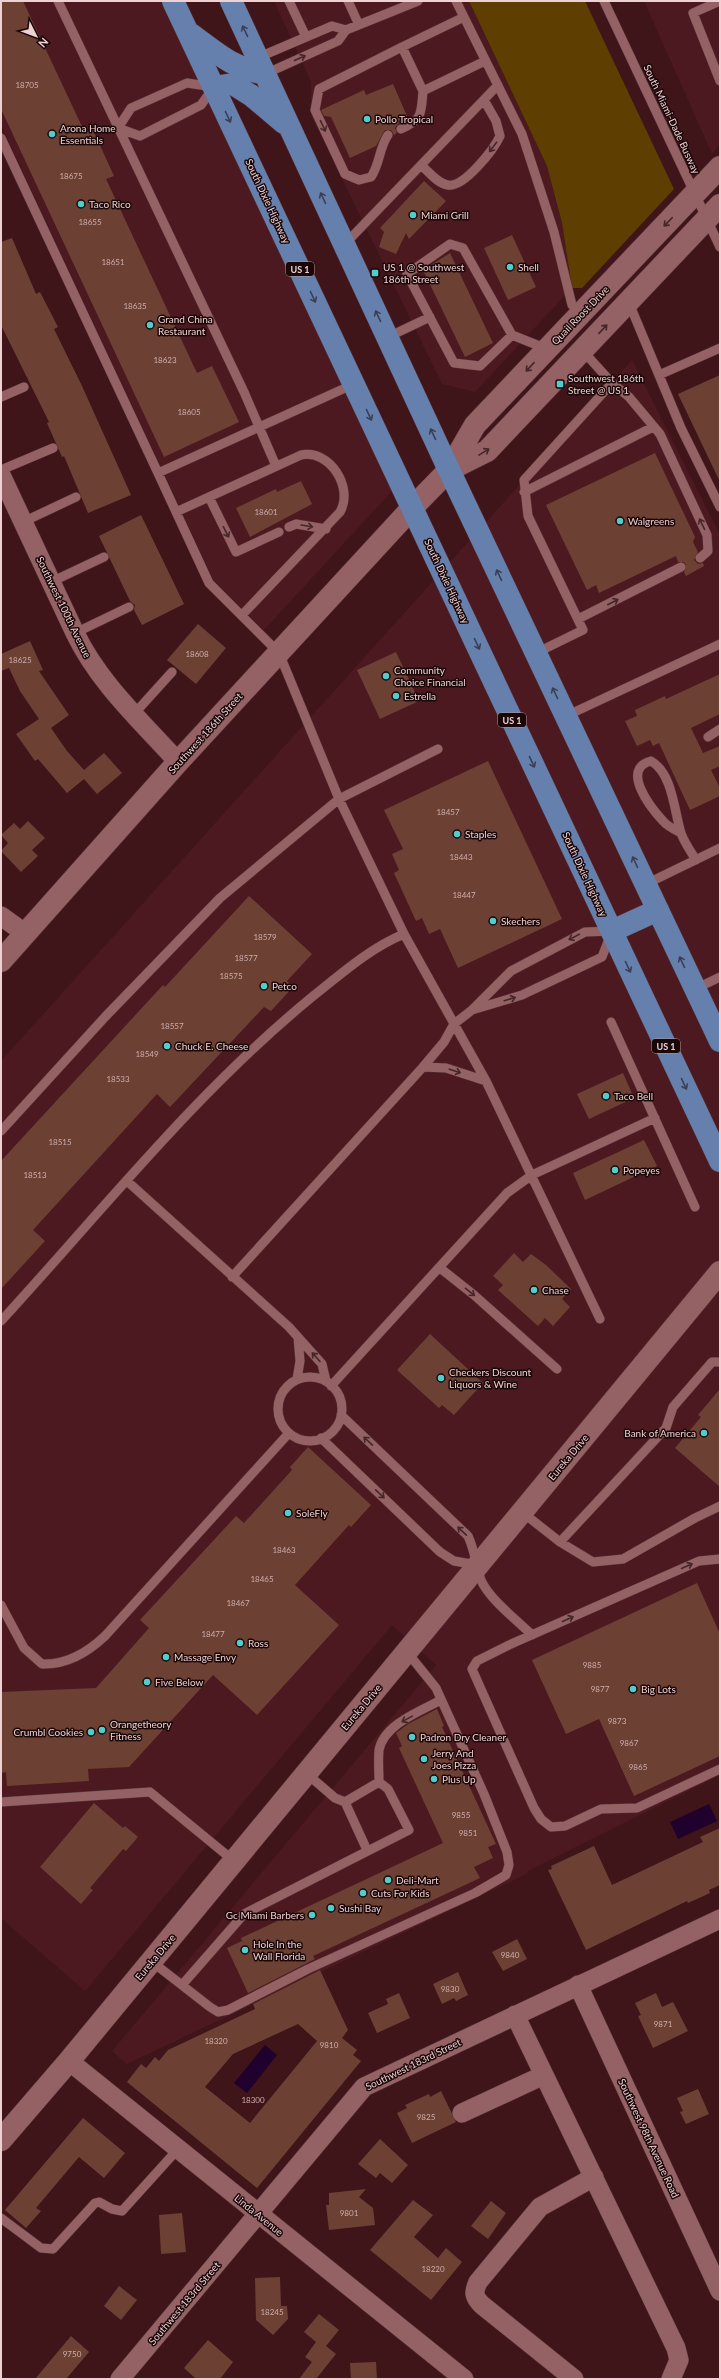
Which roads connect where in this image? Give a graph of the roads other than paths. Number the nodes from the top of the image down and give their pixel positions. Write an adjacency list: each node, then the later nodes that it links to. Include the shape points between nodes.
1 (58, 1): 23 (lane)
2 (174, 1): 12 (highway, South Dixie Highway / US 1)
3 (230, 1): 17 (highway, one-way to 3)
4 (289, 1): 14 (lane)
5 (348, 1): 11 (lane)
6 (418, 1): 11 (lane)
7 (456, 1): 10 (lane)
8 (604, 1): 30 (lane, South Miami-Dade Busway)
9 (720, 1): 18 (lane, via 693,13)
10 (464, 17): 15 (lane); 16 (lane)
11 (360, 25): 13 (lane)
12 (187, 30): 17 (highway, via 223,59 243,69); 20 (highway, South Dixie Highway / US 1)
13 (346, 30): 14 (lane, via 332,26); 17 (lane, one-way to 13, via 338,41)
14 (306, 37): 17 (lane)
15 (402, 47): 21 (lane); 26 (lane, one-way to 26, via 319,89 315,110 345,174 359,180 371,177 377,169 384,140)
16 (486, 61): 19 (lane); 21 (lane)
17 (261, 66): 24 (highway)
18 (720, 81)
19 (498, 85): 22 (lane); 35 (lane, via 522,134 554,232 572,305)
20 (214, 87): 23 (lane, via 187,83 131,108); 23 (lane, via 201,105 140,136); 24 (highway, via 233,84 252,96); 44 (highway, South Dixie Highway / US 1, one-way to 44)
21 (423, 91): 25 (lane, via 418,120)
22 (484, 100): 28 (lane); 28 (lane, one-way to 28, via 496,121 500,136 496,145 465,178 455,185 447,185)
23 (118, 128): 47 (lane)
24 (291, 129): 32 (highway, one-way to 24)
25 (401, 129)
26 (388, 135)
27 (1, 138): 53 (lane)
28 (421, 165): 32 (lane)
29 (720, 167): 30 (main road, Quail Roost Drive)
30 (695, 194): 31 (lane, South Miami-Dade Busway); 35 (main road, Quail Roost Drive, one-way to 35)
31 (714, 212): 33 (lane, South Miami-Dade Busway); 34 (main road, Quail Roost Drive)
32 (344, 245): 38 (highway, one-way to 32)
33 (720, 246)
34 (629, 302): 41 (main road, Quail Roost Drive, one-way to 34); 42 (lane)
35 (581, 314): 40 (main road, Quail Roost Drive)
36 (430, 317): 37 (lane, via 454,363 480,366); 37 (lane, via 407,274 450,244 463,248); 38 (lane)
37 (512, 335): 40 (lane)
38 (388, 338): 52 (highway, one-way to 38)
39 (720, 348): 42 (lane)
40 (547, 349): 52 (main road, Quail Roost Drive, one-way to 52, via 475,425)
41 (582, 350): 43 (lane); 52 (main road, Quail Roost Drive, one-way to 41, via 487,451)
42 (659, 376): 58 (lane, via 681,428)
43 (612, 383): 48 (lane, via 629,397); 55 (lane, via 524,480)
44 (354, 384): 47 (lane); 59 (highway, South Dixie Highway / US 1, one-way to 59)
45 (24, 387): 46 (lane)
46 (1, 397)
47 (259, 426): 50 (lane); 53 (lane)
48 (656, 430): 55 (lane); 66 (lane, one-way to 48, via 708,551 707,535)
49 (53, 448): 51 (lane)
50 (276, 466): 57 (lane); 63 (lane, via 308,454 325,460 334,469 343,487 345,501 340,512)
51 (1, 470)
52 (449, 470): 59 (main road, Quail Roost Drive); 75 (highway, one-way to 52)
53 (158, 473): 60 (lane)
54 (1, 475): 61 (street, Southwest 100th Avenue)
55 (524, 492): 71 (lane, via 528,516)
56 (76, 497): 61 (lane)
57 (209, 497): 60 (lane); 64 (lane, one-way to 64, via 236,552)
58 (720, 507)
59 (412, 508): 74 (main road, Southwest 186th Street); 90 (highway, South Dixie Highway / US 1, one-way to 90)
60 (176, 512): 70 (lane, via 209,583)
61 (23, 522): 68 (street, Southwest 100th Avenue)
62 (289, 527): 63 (lane, one-way to 63, via 296,524)
63 (326, 529): 70 (lane)
64 (279, 532)
65 (104, 557): 68 (lane)
66 (700, 558)
67 (681, 567): 71 (lane, one-way to 67)
68 (51, 582): 72 (street, Southwest 100th Avenue)
69 (129, 607): 72 (lane)
70 (242, 616): 74 (lane)
71 (578, 620): 75 (lane, via 583,630)
72 (75, 633): 77 (street, Southwest 100th Avenue, via 100,674)
73 (720, 644): 78 (lane)
74 (279, 653): 82 (main road, Southwest 186th Street); 83 (lane)
75 (536, 653): 78 (highway, one-way to 75)
76 (172, 672): 77 (lane)
77 (134, 714): 82 (street, Southwest 100th Avenue)
78 (566, 716): 87 (highway, one-way to 78)
79 (720, 729): 80 (lane)
80 (708, 737)
81 (438, 749): 83 (lane)
82 (178, 762): 91 (main road, Southwest 186th Street)
83 (339, 799): 92 (lane); 103 (lane, via 220,898 105,1017)
84 (681, 833): 84 (lane, via 676,805 662,771 651,761 644,763 639,767 637,778 641,790 664,823); 86 (lane)
85 (720, 848): 86 (lane)
86 (696, 860): 87 (lane)
87 (646, 884): 88 (highway)
88 (658, 910): 90 (highway); 95 (highway, one-way to 88)
89 (1, 916): 91 (street)
90 (612, 931): 96 (lane, one-way to 96, via 585,932 511,971); 96 (lane, one-way to 90, via 522,995 602,957); 104 (highway, South Dixie Highway / US 1, one-way to 104)
91 (26, 934): 93 (main road, Southwest 186th Street)
92 (404, 934): 98 (lane); 106 (lane, via 375,949 263,1039 219,1082)
93 (1, 961)
94 (720, 977): 95 (lane)
95 (695, 989): 99 (highway)
96 (472, 1010): 98 (lane)
97 (611, 1022): 102 (lane)
98 (454, 1024): 100 (lane, via 444,1042); 101 (lane)
99 (720, 1041)
100 (423, 1067): 101 (lane, one-way to 101, via 446,1068); 110 (lane)
101 (486, 1081): 105 (lane)
102 (654, 1118): 105 (lane); 107 (lane)
103 (1, 1131)
104 (720, 1161)
105 (532, 1175): 108 (lane, via 508,1193); 111 (lane)
106 (127, 1181): 110 (lane); 112 (lane)
107 (695, 1207)
108 (440, 1268): 115 (lane, one-way to 115); 117 (lane)
109 (720, 1272): 122 (main road, Eureka Drive)
110 (232, 1277): 113 (lane)
111 (600, 1319)
112 (1, 1321)
113 (298, 1337): 116 (lane, via 300,1361); 117 (lane, one-way to 113, via 322,1364)
114 (720, 1362): 123 (lane, via 712,1362 672,1407 666,1428)
115 (557, 1369)
116 (297, 1380): 117 (lane, via 307,1377); 119 (lane, via 284,1391 278,1408 281,1423)
117 (329, 1383): 118 (lane, via 340,1399)
118 (341, 1415): 120 (lane, via 334,1429); 125 (lane, one-way to 118, via 468,1536)
119 (289, 1433): 120 (lane, via 304,1440); 126 (lane, via 105,1636 83,1653 56,1664 42,1664 24,1648)
120 (321, 1438): 125 (lane, one-way to 125, via 440,1552 454,1562)
121 (720, 1506): 123 (lane, via 623,1559 593,1562)
122 (522, 1512): 123 (lane); 125 (main road, Eureka Drive)
123 (560, 1542)
124 (720, 1559): 127 (lane, one-way to 124, via 699,1561)
125 (478, 1565): 127 (lane, via 482,1581 491,1594); 128 (main road, Eureka Drive)
126 (1, 1605)
127 (532, 1635): 130 (lane, via 477,1661 472,1669 534,1808 546,1825 556,1828 565,1826 600,1809 637,1808)
128 (407, 1652): 129 (lane, via 428,1676); 131 (main road, Eureka Drive)
129 (441, 1700): 132 (lane, one-way to 132, via 396,1725 386,1736 379,1749); 139 (lane, via 502,1838 509,1865 506,1875 228,2010 218,2012)
130 (720, 1769)
131 (306, 1773): 134 (lane, via 335,1798); 136 (main road, Eureka Drive)
132 (379, 1782): 134 (lane); 135 (lane, via 388,1788 409,1830)
133 (1, 1802): 136 (lane, via 150,1792)
134 (345, 1802): 135 (lane)
135 (368, 1850): 139 (lane, via 244,1914)
136 (234, 1861): 138 (main road, Eureka Drive)
137 (720, 1919): 140 (street, Southwest 183rd Street)
138 (151, 1961): 139 (lane); 142 (main road, Eureka Drive)
139 (182, 1985)
140 (578, 1985): 141 (street, Southwest 183rd Street); 150 (street, Southwest 98th Avenue Road)
141 (515, 2014): 143 (street); 148 (street, Southwest 183rd Street, via 364,2087)
142 (69, 2061): 145 (main road, Eureka Drive); 146 (street, Linda Avenue)
143 (544, 2075): 144 (street); 147 (street)
144 (462, 2113)
145 (1, 2140)
146 (178, 2149): 148 (street, Linda Avenue); 149 (lane, via 122,2211 99,2202 95,2203 53,2249 41,2248)
147 (594, 2177): 154 (street, via 540,2207 474,2290 475,2297 482,2305); 155 (street, via 678,2353 678,2366)
148 (258, 2215): 151 (street, Linda Avenue); 152 (street, Southwest 183rd Street)
149 (1, 2218)
150 (720, 2291)
151 (444, 2373): 153 (street, Linda Avenue)
152 (120, 2379)
153 (464, 2379)
154 (574, 2379)
155 (671, 2379)

